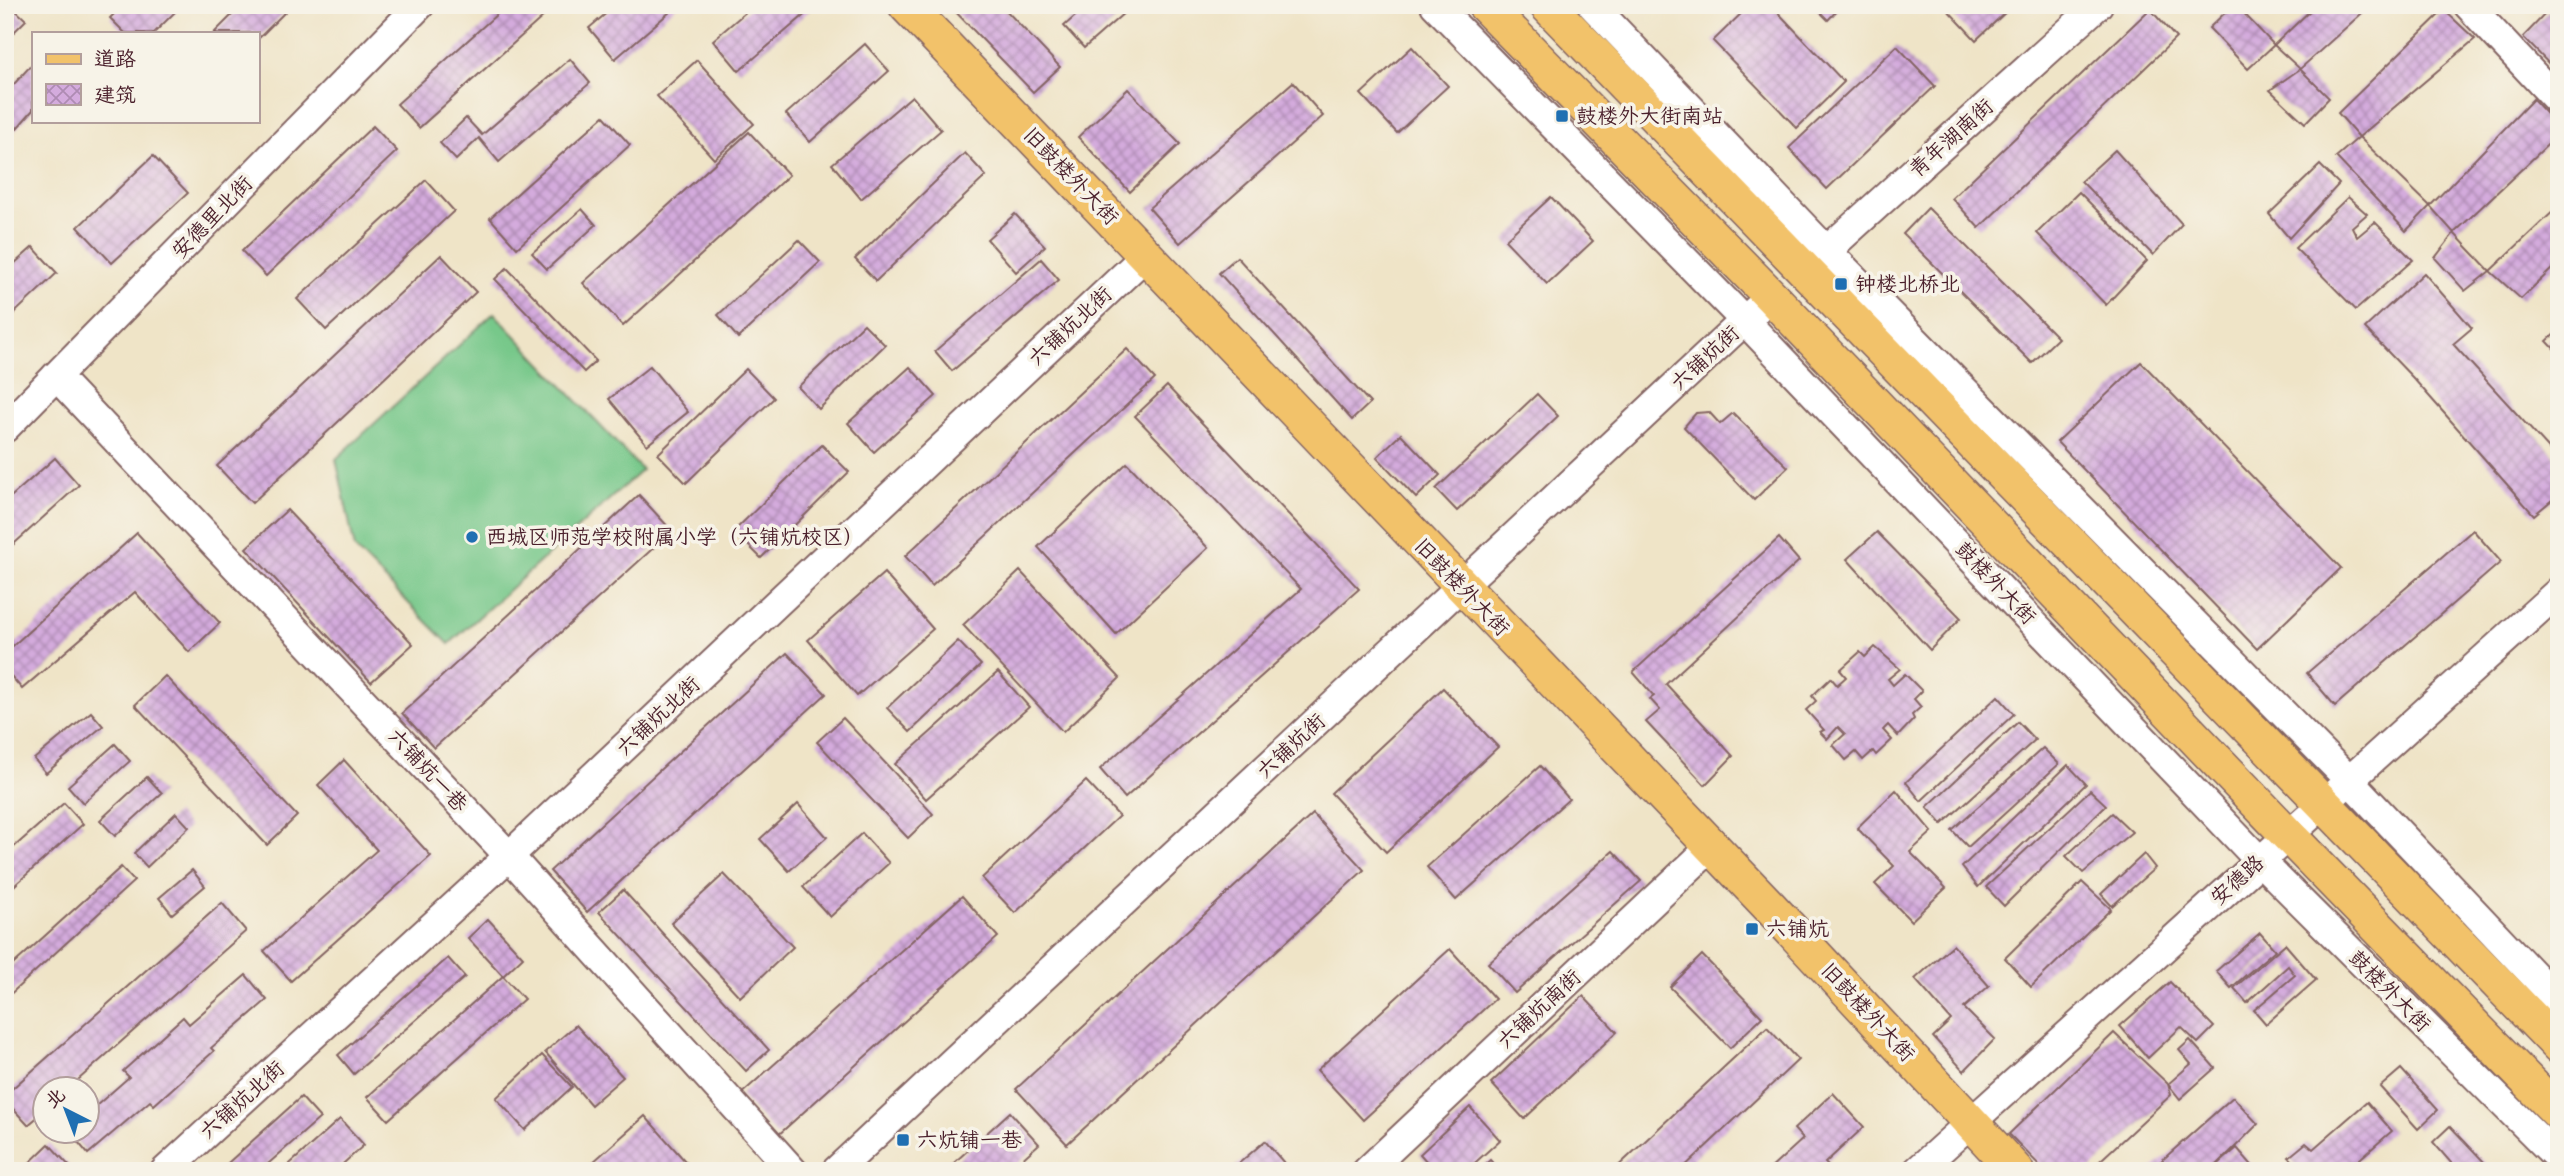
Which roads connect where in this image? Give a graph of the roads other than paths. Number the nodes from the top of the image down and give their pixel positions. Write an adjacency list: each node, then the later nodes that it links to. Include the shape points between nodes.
1 (420, 5): 14 (street, 安德里北街)
2 (906, 5): 10 (main road, 旧鼓楼外大街)
3 (1435, 5): 13 (street, 鼓楼外大街)
4 (1485, 5): 12 (main road, 鼓楼外大街)
5 (1547, 5): 11 (main road)
6 (1592, 5): 11 (street)
7 (2098, 5): 11 (street, 青年湖南街)
8 (2468, 5): 9 (street)
9 (2559, 102)
10 (1146, 255): 16 (main road, 旧鼓楼外大街); 22 (street, 六铺炕北街)
11 (1815, 260): 18 (street); 19 (main road)
12 (1771, 296): 13 (street, 六铺炕街); 20 (main road, 鼓楼外大街)
13 (1745, 321): 16 (street, 六铺炕街); 23 (street, 鼓楼外大街)
14 (56, 376): 15 (street, 安德里北街); 22 (street, 六铺炕一巷)
15 (5, 428)
16 (1461, 586): 21 (main road, 旧鼓楼外大街); 31 (street, 六铺炕街)
17 (2559, 591): 18 (street, 安德路)
18 (2349, 780): 19 (street, 安德路); 24 (street)
19 (2322, 805): 20 (street, 安德路); 25 (main road)
20 (2288, 835): 23 (street, 安德路); 26 (main road, 鼓楼外大街)
21 (1710, 847): 27 (main road, 旧鼓楼外大街); 32 (street, 六铺炕南街)
22 (509, 856): 29 (street, 六铺炕北街); 30 (street, 六铺炕一巷)
23 (2259, 860): 27 (street, 安德路); 28 (street, 鼓楼外大街)
24 (2559, 1003)
25 (2559, 1046)
26 (2559, 1113)
27 (1969, 1122): 33 (street, 安德路); 34 (main road, 旧鼓楼外大街)
28 (2559, 1159)
29 (165, 1171)
30 (793, 1171)
31 (836, 1171)
32 (1367, 1171)
33 (1917, 1171)
34 (2016, 1171)

